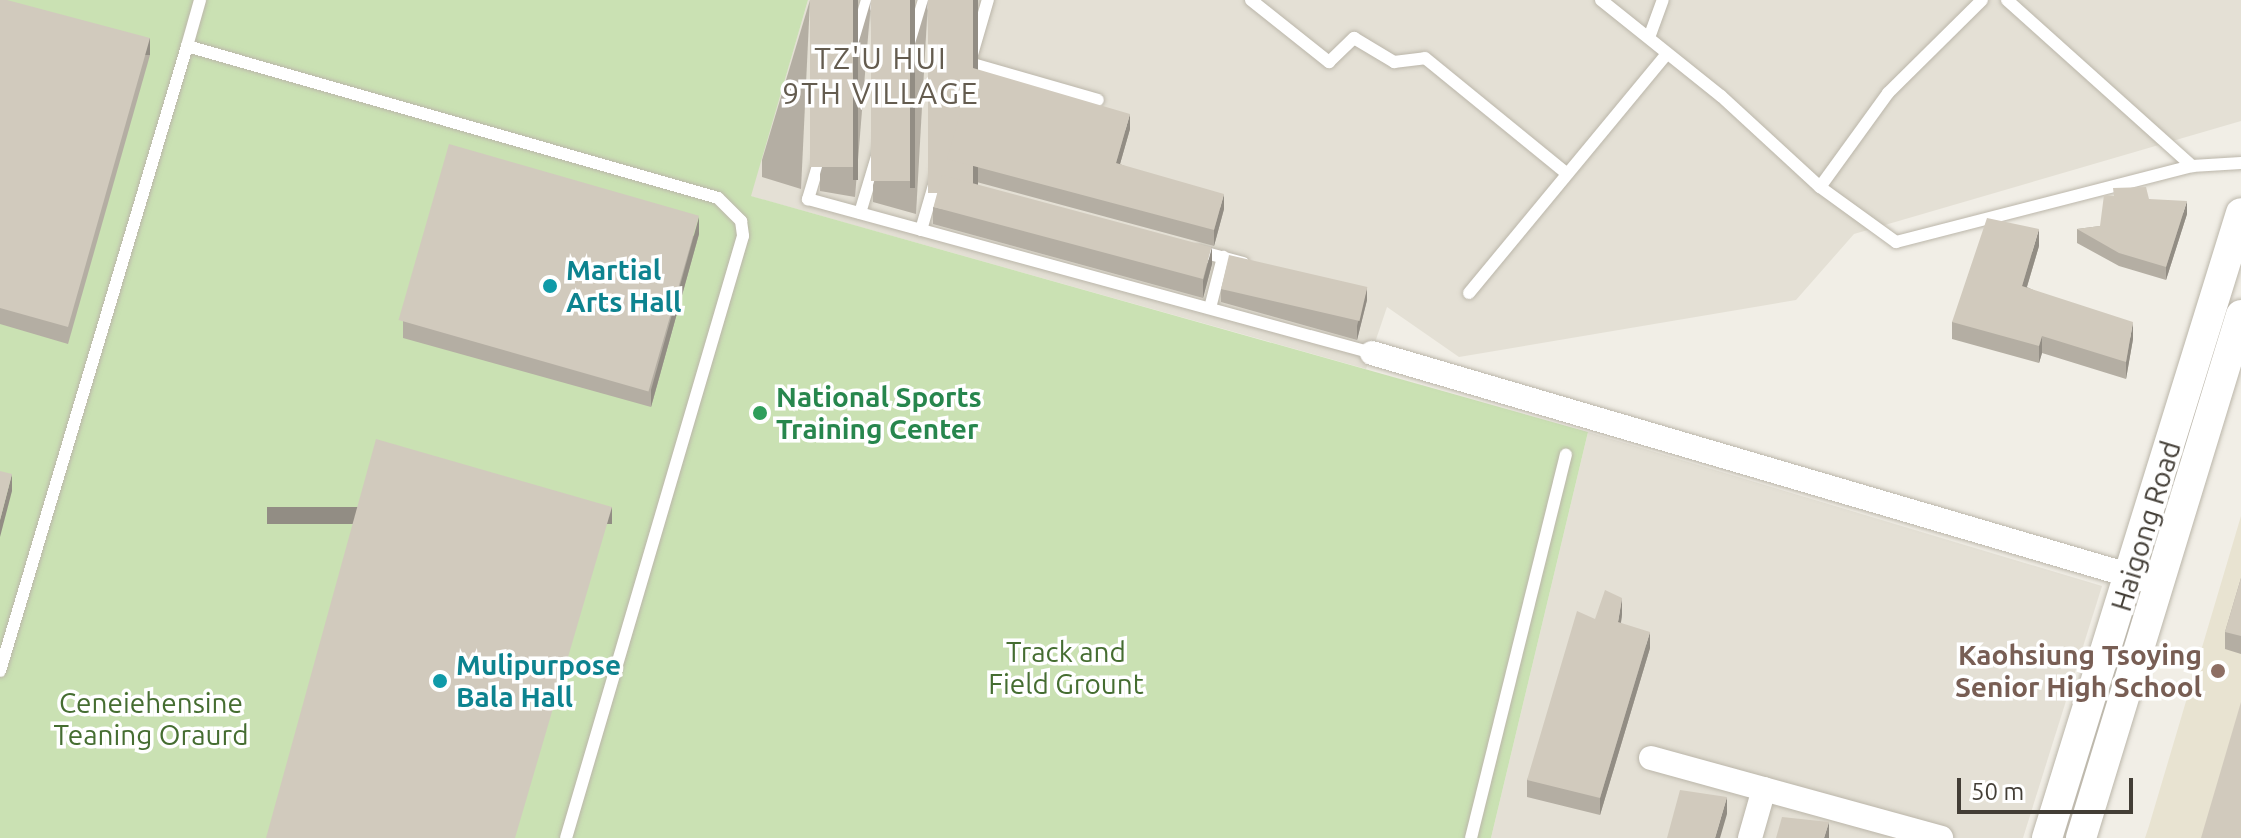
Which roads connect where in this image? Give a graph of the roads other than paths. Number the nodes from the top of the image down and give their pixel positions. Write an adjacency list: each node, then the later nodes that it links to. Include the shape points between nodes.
1 (200, 0): 11 (lane)
2 (867, 0): 21 (lane, via 808,199)
3 (924, 0): 21 (lane)
4 (988, 0): 13 (lane)
5 (1251, 0): 17 (lane, via 1329,62 1354,38 1394,62 1425,58)
6 (1601, 0): 10 (lane)
7 (1663, 0): 10 (lane)
8 (1982, 0): 20 (lane, via 1888,93)
9 (2007, 0): 16 (lane)
10 (1650, 35): 12 (lane)
11 (187, 46): 33 (lane); 37 (lane, via 718,198 741,221 743,236)
12 (1667, 54): 17 (lane); 20 (lane)
13 (969, 63): 14 (lane); 18 (lane)
14 (1098, 100)
15 (2241, 163): 16 (lane)
16 (2192, 166): 20 (lane, via 1896,242)
17 (1567, 174): 27 (lane)
18 (936, 181): 19 (lane); 23 (lane)
19 (951, 185)
20 (1820, 187)
21 (860, 213): 23 (lane)
22 (2241, 213): 32 (street, Haigong Road)
23 (921, 230): 28 (lane)
24 (1178, 245): 25 (lane)
25 (1223, 257): 26 (lane); 28 (lane)
26 (1265, 268)
27 (1469, 293)
28 (1210, 308): 30 (lane)
29 (2241, 315): 32 (street, Haigong Road)
30 (1372, 353): 32 (street)
31 (1566, 455): 38 (lane)
32 (2146, 580): 41 (street, Haigong Road); 42 (street, Haigong Road)
33 (0, 671)
34 (1651, 758): 35 (street)
35 (1764, 789): 36 (street); 39 (street)
36 (1867, 829): 40 (street)
37 (566, 838)
38 (1471, 838)
39 (1750, 838)
40 (1941, 838)
41 (2047, 838)
42 (2081, 838)

